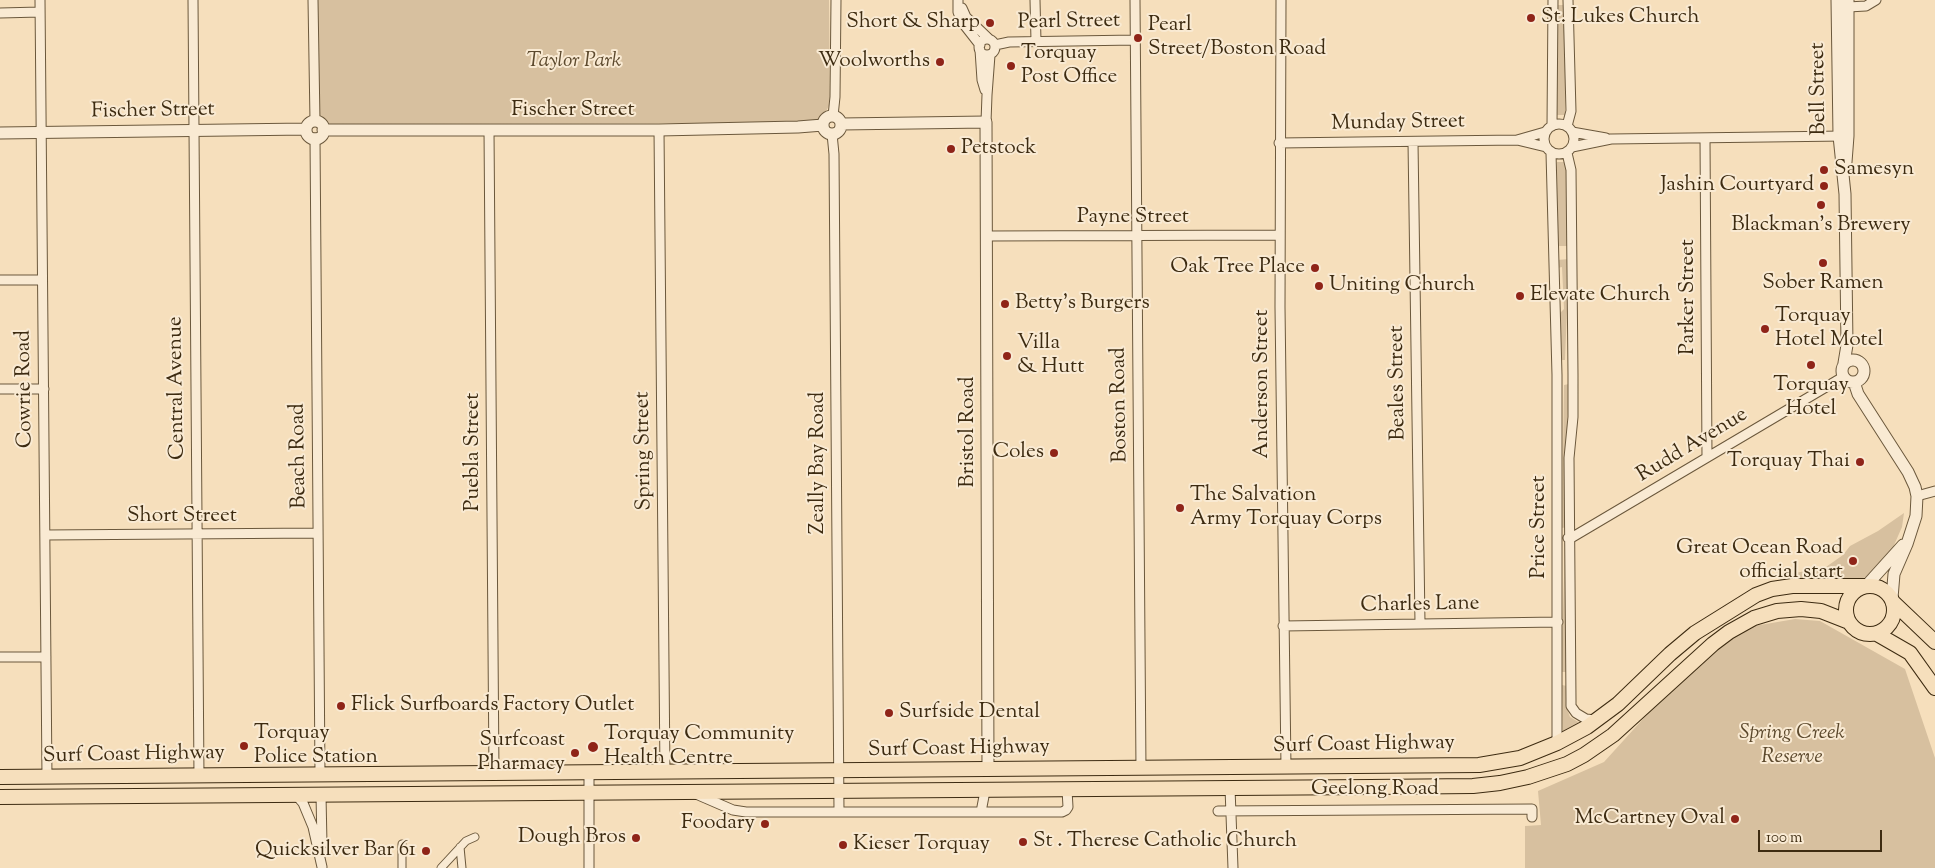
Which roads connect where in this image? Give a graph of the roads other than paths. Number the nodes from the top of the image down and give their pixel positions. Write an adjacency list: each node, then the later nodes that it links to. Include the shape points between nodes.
1 (40, 0): 14 (street, Cowrie Road)
2 (193, 0): 32 (street, Central Avenue)
3 (313, 0): 23 (street)
4 (836, 0): 22 (street)
5 (959, 0): 18 (street, via 966,17); 19 (street, via 958,12 962,22)
6 (1035, 0): 17 (street)
7 (1135, 0): 16 (street, Pearl Street)
8 (1281, 0): 42 (street, Anderson Street)
9 (1553, 0): 27 (street, Price Street)
10 (1568, 0): 28 (street, Price Street)
11 (1838, 0): 36 (street, Bell Street)
12 (1876, 0): 13 (street, via 1866,6)
13 (1848, 4): 36 (street, Bell Street)
14 (40, 12): 15 (street); 34 (street, Cowrie Road)
15 (0, 13)
16 (1135, 40): 17 (street, Pearl Street); 45 (street, Boston Road)
17 (1036, 41): 18 (street, Pearl Street)
18 (992, 42): 19 (street, via 982,41); 20 (street, via 995,51)
19 (980, 48): 20 (street, via 984,54); 21 (street, Bristol Road)
20 (990, 55): 21 (street, Bristol Road)
21 (986, 95): 24 (street, Bristol Road)
22 (837, 120): 24 (street); 25 (street, via 827,117); 35 (street, via 838,131)
23 (315, 121): 26 (street, via 308,123); 29 (street, via 321,123)
24 (986, 122): 47 (street, Bristol Road)
25 (823, 125): 31 (street, Fischer Street); 35 (street)
26 (306, 129): 32 (street, Fischer Street); 37 (street)
27 (1549, 129): 28 (street, via 1562,124); 40 (street, Munday Street); 43 (street, Price Street, via 1544,137)
28 (1570, 129): 39 (street); 44 (street, Price Street, via 1574,140)
29 (323, 130): 30 (street, Fischer Street); 37 (street, via 321,136)
30 (489, 130): 31 (street, Fischer Street); 91 (street, Puebla Street)
31 (659, 130): 89 (street, Spring Street)
32 (194, 131): 34 (street, Fischer Street); 64 (street, Central Avenue)
33 (0, 132): 34 (street, Fischer Street)
34 (41, 132): 51 (street, Cowrie Road)
35 (832, 134): 88 (street, Zeally Bay Road)
36 (1843, 136): 38 (street); 52 (street, Bell Street)
37 (314, 138): 63 (street, Beach Road)
38 (1705, 138): 39 (street); 60 (street, Parker Street)
39 (1611, 139): 44 (street)
40 (1517, 140): 41 (street, Munday Street); 43 (street, Munday Street)
41 (1413, 142): 42 (street, Munday Street); 73 (street, Beales Street)
42 (1279, 143): 46 (street, Anderson Street)
43 (1548, 150): 44 (street, via 1559,155); 48 (street, Price Street)
44 (1569, 150): 49 (street, Price Street)
45 (1136, 235): 46 (street, Payne Street); 47 (street, Payne Street); 86 (street, Boston Road)
46 (1280, 235): 74 (street, Anderson Street)
47 (987, 236): 87 (street, Bristol Road)
48 (1553, 252): 49 (street); 55 (street, Price Street)
49 (1572, 252): 56 (street, Price Street)
50 (0, 280): 51 (street)
51 (42, 280): 59 (street, Cowrie Road)
52 (1848, 345): 53 (street); 54 (street, Bell Street)
53 (1860, 362): 54 (street, via 1852,360); 57 (street, via 1863,367 1861,379)
54 (1844, 364): 57 (street, Bell Street, via 1842,372)
55 (1557, 375): 56 (street); 68 (street, Price Street)
56 (1573, 375): 67 (street, Price Street, via 1569,458)
57 (1849, 379): 60 (street, Rudd Avenue); 62 (street, Bell Street, via 1908,472)
58 (0, 389): 59 (street)
59 (44, 389): 66 (street, Cowrie Road)
60 (1707, 457): 67 (street, Rudd Avenue)
61 (1935, 491): 62 (street)
62 (1917, 496): 65 (street, Bell Street, via 1916,516)
63 (318, 533): 64 (street, Short Street); 90 (street, Beach Road)
64 (197, 534): 66 (street, Short Street); 93 (street, Central Avenue)
65 (1910, 534): 69 (street, Bell Street); 70 (street, Bell Street, via 1894,574)
66 (45, 535): 78 (street, Cowrie Road)
67 (1571, 538): 68 (street, Rudd Avenue); 79 (street, Price Street)
68 (1558, 539): 71 (street, Price Street)
69 (1865, 586): 70 (main road, via 1882,588); 72 (main road, via 1851,594 1846,615); 82 (main road, Surf Coast Highway, via 1792,586 1756,595 1695,633)
70 (1892, 600): 75 (main road, via 1892,621); 76 (main road)
71 (1558, 622): 73 (street, Charles Lane); 80 (street, Price Street)
72 (1849, 622): 75 (main road, via 1860,633); 97 (main road, Surf Coast Highway, via 1802,609 1777,611 1754,618 1713,644 1611,737 1567,764 1528,777 1473,786)
73 (1420, 623): 74 (street, Charles Lane)
74 (1283, 626): 84 (street, Anderson Street)
75 (1878, 634): 81 (main road, via 1910,653)
76 (1935, 642)
77 (0, 657): 78 (street)
78 (46, 657): 95 (street, Cowrie Road)
79 (1571, 677): 80 (street); 82 (street, Price Street, via 1573,710 1586,719)
80 (1558, 679): 83 (street, Price Street)
81 (1935, 688)
82 (1598, 720): 83 (main road, Surf Coast Highway)
83 (1558, 743): 84 (main road, Surf Coast Highway, via 1520,758 1479,765)
84 (1286, 767): 85 (main road, Surf Coast Highway); 97 (main road)
85 (1227, 768): 86 (main road, Surf Coast Highway); 96 (main road)
86 (1141, 769): 87 (main road, Surf Coast Highway)
87 (988, 770): 88 (main road, Surf Coast Highway); 98 (main road)
88 (839, 772): 89 (main road, Surf Coast Highway); 100 (street, Zeally Bay Road)
89 (665, 773): 92 (main road, Surf Coast Highway)
90 (320, 774): 91 (main road, Surf Coast Highway); 93 (main road, Surf Coast Highway); 104 (main road)
91 (494, 774): 92 (main road, Surf Coast Highway)
92 (589, 774): 101 (street)
93 (199, 776): 95 (main road, Surf Coast Highway)
94 (0, 777): 95 (main road, Surf Coast Highway)
95 (47, 777)
96 (1230, 788): 97 (main road, Surf Coast Highway); 99 (main road, Surf Coast Highway); 108 (street)
97 (1287, 788)
98 (984, 790): 99 (main road, Surf Coast Highway); 100 (main road, Surf Coast Highway); 110 (street)
99 (1067, 790): 110 (street, via 1068,807 1062,812)
100 (839, 791): 102 (main road, Surf Coast Highway); 109 (street)
101 (589, 792): 102 (main road, Surf Coast Highway); 104 (main road, Surf Coast Highway); 118 (street)
102 (689, 792): 109 (street, via 732,810 746,812)
103 (296, 795): 104 (main road, Surf Coast Highway); 105 (main road, Surf Coast Highway); 114 (street, via 313,827)
104 (321, 795): 114 (street)
105 (0, 797)
106 (1532, 809): 108 (street, Geelong Road)
107 (1218, 811): 108 (street, Geelong Road)
108 (1231, 811): 119 (street)
109 (839, 812): 110 (street)
110 (981, 812)
111 (475, 837): 113 (street)
112 (402, 844): 115 (street)
113 (460, 848): 116 (street); 117 (street)
114 (322, 868)
115 (402, 868)
116 (441, 868)
117 (462, 868)
118 (589, 868)
119 (1232, 868)

